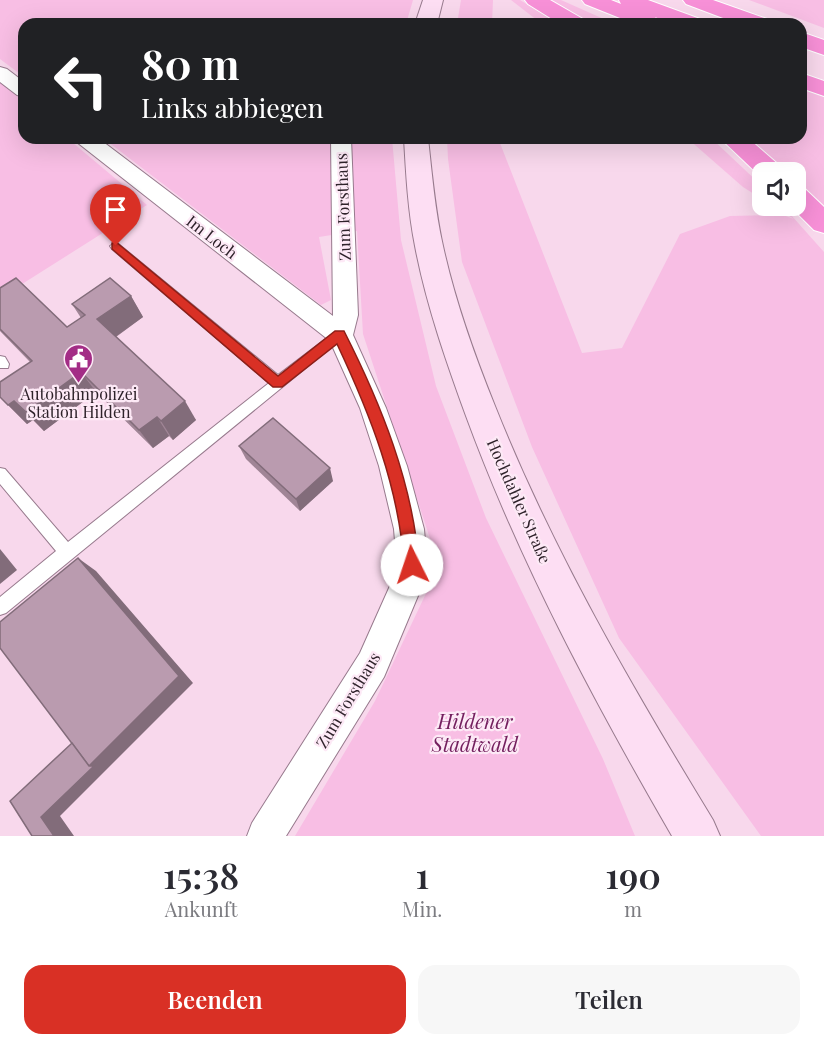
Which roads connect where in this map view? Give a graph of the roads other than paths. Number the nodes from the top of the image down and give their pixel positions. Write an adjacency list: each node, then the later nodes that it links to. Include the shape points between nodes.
1 (432, 0): 6 (main road)
2 (535, 0): 7 (highway)
3 (592, 0): 8 (highway)
4 (629, 0): 9 (highway)
5 (693, 0): 10 (highway)
6 (428, 18)
7 (565, 18)
8 (639, 18)
9 (676, 18)
10 (742, 18)
11 (807, 41): 12 (highway)
12 (824, 48)
13 (807, 67): 15 (highway)
14 (0, 73): 17 (street)
15 (824, 74)
16 (807, 82): 18 (highway)
17 (18, 86)
18 (824, 89)
19 (93, 144): 27 (street, Im Loch)
20 (341, 144): 27 (street, Zum Forsthaus, via 346,315)
21 (417, 144): 33 (main road, Hochdahler Straße, via 429,247 453,336 492,444 531,533 579,626)
22 (739, 144): 23 (highway)
23 (760, 162)
24 (806, 206): 25 (highway)
25 (824, 223)
26 (116, 246): 28 (lane)
27 (340, 335): 28 (lane); 32 (street, Zum Forsthaus, via 373,408 393,466 409,529 412,565 372,665)
28 (278, 383): 30 (lane)
29 (0, 474): 30 (lane)
30 (67, 552): 31 (lane)
31 (0, 607)
32 (265, 836)
33 (697, 836)

